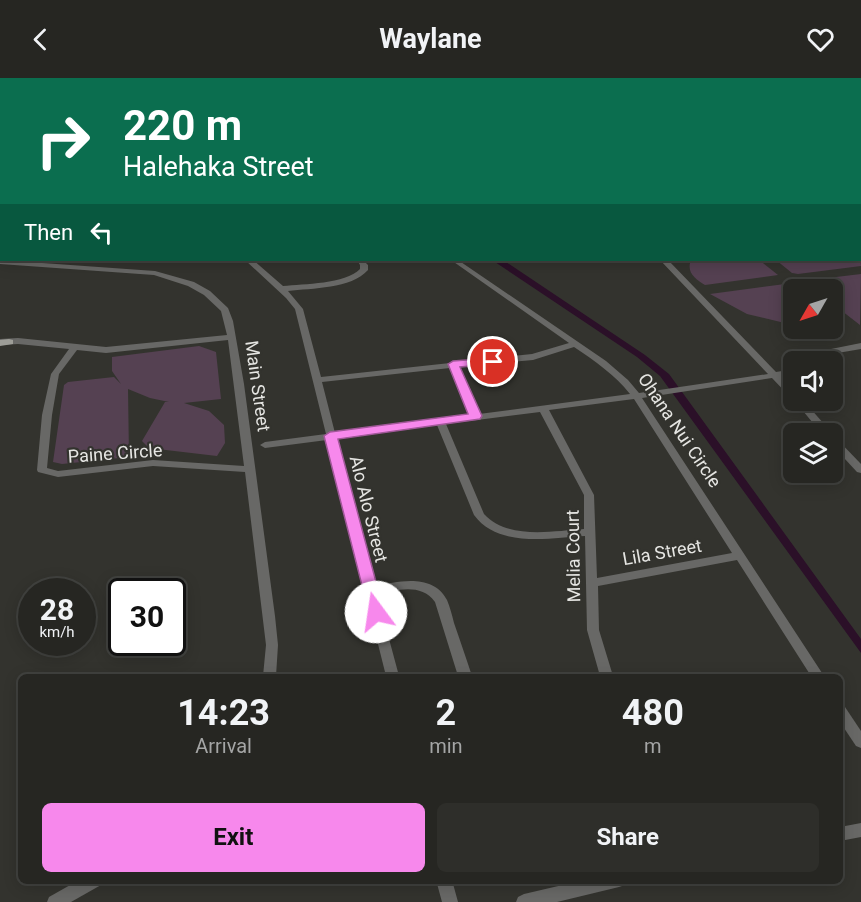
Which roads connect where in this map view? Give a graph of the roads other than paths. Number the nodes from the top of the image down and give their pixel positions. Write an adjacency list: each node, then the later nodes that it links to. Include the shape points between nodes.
1 (250, 261): 8 (street)
2 (361, 261): 8 (street, via 364,270 351,280)
3 (455, 261): 11 (street, Ohana Nui Circle)
4 (665, 261): 17 (street)
5 (0, 262): 6 (street, Main Street)
6 (26, 265): 7 (street, Main Street); 9 (street, Main Street, via 135,270 174,278 216,300 229,321)
7 (0, 267)
8 (280, 289): 18 (street, Alo Alo Street, via 295,303 301,316)
9 (232, 337): 13 (street, via 125,348); 29 (street, Main Street)
10 (3, 342): 13 (street)
11 (576, 344): 15 (street, via 533,357); 20 (street, Ohana Nui Circle, via 615,372)
12 (861, 346): 14 (street)
13 (75, 348): 29 (street, Paine Circle, via 55,374 42,470 58,474 153,463)
14 (835, 351)
15 (453, 364): 18 (street); 23 (street)
16 (783, 375): 17 (street)
17 (776, 377): 19 (street); 20 (street)
18 (317, 380): 26 (street, Alo Alo Street)
19 (783, 384)
20 (636, 396): 21 (street); 32 (street, Ohana Nui Circle)
21 (543, 408): 23 (street); 31 (street, Melia Court, via 584,483 590,507)
22 (808, 411): 25 (street)
23 (475, 416): 24 (street)
24 (440, 422): 26 (street); 31 (street, via 478,515 486,525 511,534)
25 (818, 423)
26 (330, 436): 27 (street); 34 (street, Alo Alo Street)
27 (265, 445)
28 (843, 451): 30 (street)
29 (249, 469): 35 (street, Main Street, via 272,645)
30 (861, 470)
31 (590, 532): 33 (street, Melia Court)
32 (740, 556): 33 (street, Lila Street); 39 (street, Ohana Nui Circle)
33 (591, 583): 38 (street, Melia Court, via 593,630)
34 (370, 591): 36 (street, Alo Alo Street); 37 (street, via 411,584 435,592)
35 (270, 674)
36 (391, 674)
37 (464, 674)
38 (605, 674)
39 (817, 674)
40 (843, 715): 41 (street)
41 (861, 742)
42 (861, 830): 43 (street)
43 (843, 833)
44 (88, 884): 47 (street)
45 (445, 884): 48 (street)
46 (602, 884): 49 (street)
47 (55, 902)
48 (450, 902)
49 (524, 902)

